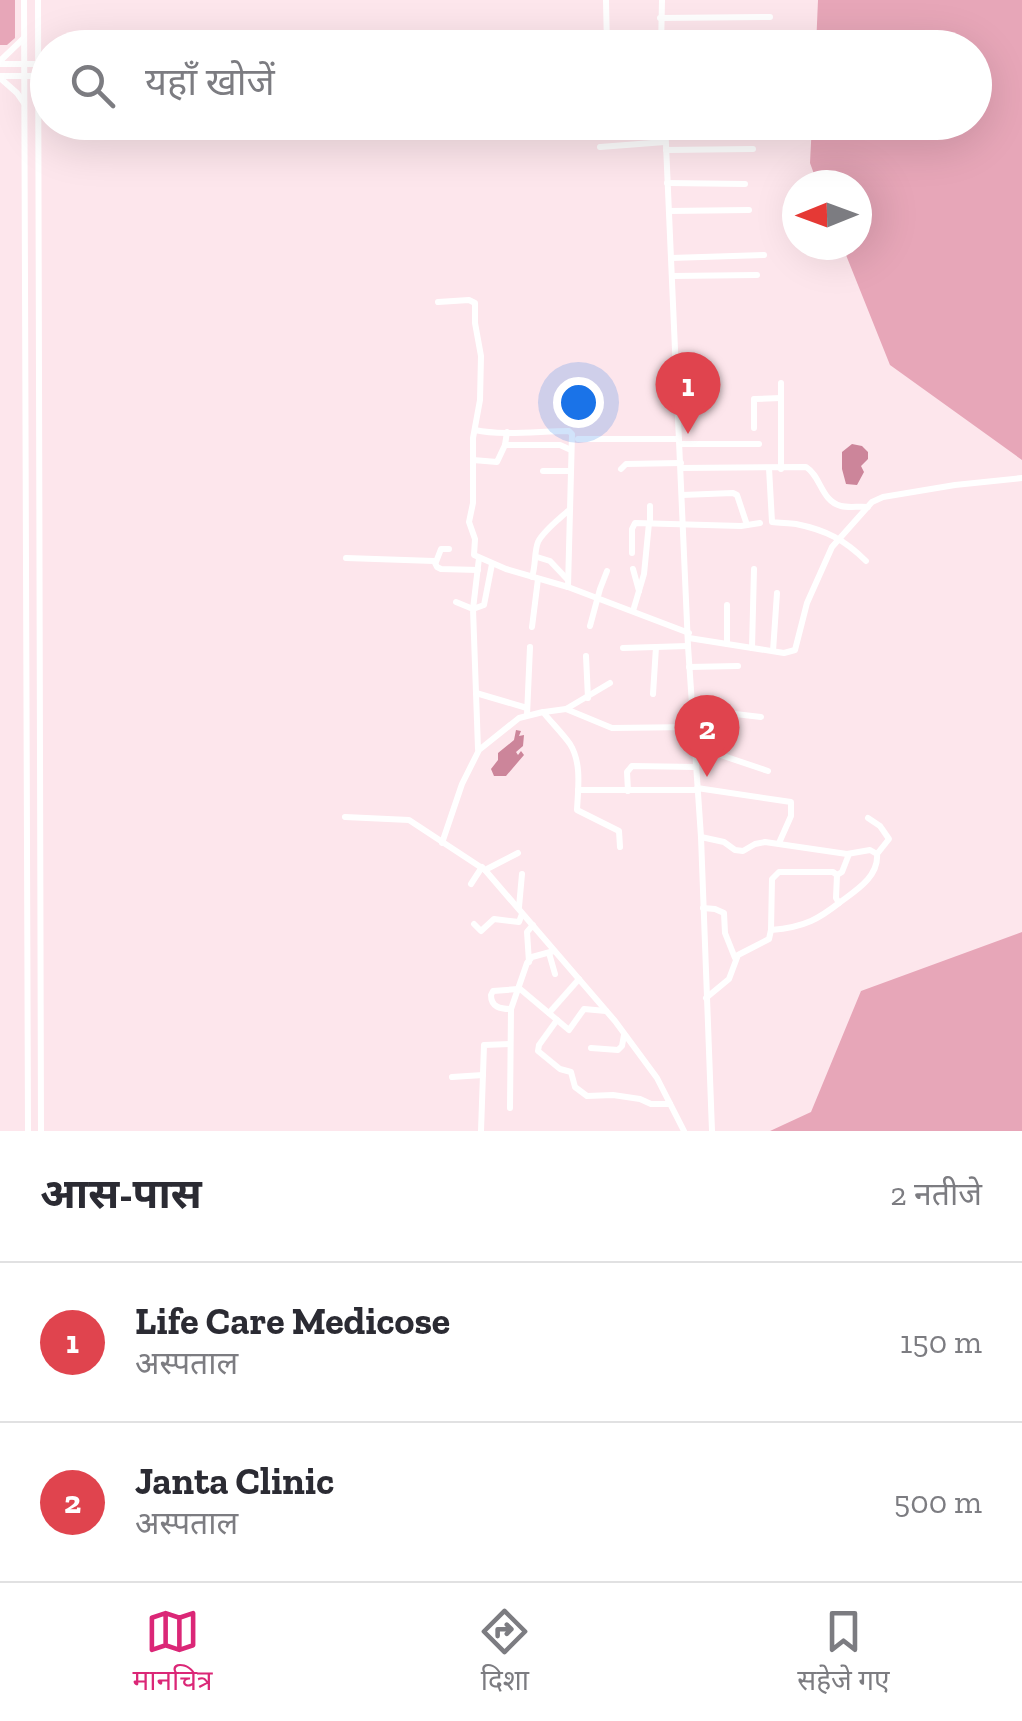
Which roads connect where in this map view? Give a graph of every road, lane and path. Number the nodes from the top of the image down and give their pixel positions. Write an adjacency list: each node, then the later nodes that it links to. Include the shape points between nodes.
1 (24, 0): 10 (street)
2 (38, 0): 7 (street)
3 (606, 0): 8 (street)
4 (662, 0): 6 (street)
5 (770, 16): 6 (street)
6 (660, 18): 9 (street)
7 (38, 30)
8 (606, 30)
9 (660, 30)
10 (24, 38): 11 (street); 12 (street)
11 (0, 63): 12 (street)
12 (25, 64): 13 (street); 14 (street)
13 (30, 64)
14 (25, 76): 15 (street); 16 (street); 17 (street)
15 (30, 76)
16 (0, 77): 17 (street)
17 (24, 104): 27 (street)
18 (37, 140): 28 (street)
19 (666, 140): 21 (street)
20 (600, 146): 21 (street)
21 (666, 146): 22 (street); 23 (street)
22 (753, 149)
23 (668, 183): 24 (street); 26 (street)
24 (745, 184)
25 (748, 210): 26 (street)
26 (669, 211): 30 (street)
27 (25, 234): 28 (street); 148 (street)
28 (37, 234): 149 (street)
29 (764, 255): 30 (street)
30 (671, 258): 32 (street)
31 (757, 275): 32 (street)
32 (672, 276): 40 (street)
33 (438, 302): 37 (street, via 475,303 482,356)
34 (781, 383): 35 (street)
35 (781, 398): 36 (street, via 754,395); 48 (street)
36 (754, 428)
37 (476, 430): 38 (street); 44 (street)
38 (507, 432): 41 (street); 43 (street, via 569,432)
39 (578, 439): 40 (street)
40 (680, 442): 42 (street); 45 (street)
41 (506, 444): 43 (street); 44 (street, via 497,462)
42 (758, 444)
43 (572, 450): 50 (street)
44 (473, 460): 65 (street, via 468,522 473,553)
45 (681, 466): 46 (street); 47 (street); 52 (street)
46 (769, 468): 48 (street); 60 (street, via 772,522)
47 (621, 469)
48 (781, 469): 54 (street, via 810,468 831,502)
49 (543, 471): 50 (street)
50 (571, 471): 55 (street)
51 (1022, 478): 54 (street, via 882,496)
52 (682, 495): 57 (street); 59 (street, via 733,493)
53 (650, 506): 56 (street)
54 (868, 506): 60 (street)
55 (570, 509): 63 (street, via 541,536); 74 (street)
56 (649, 523): 57 (street); 62 (street, via 633,524); 75 (street)
57 (684, 524): 59 (street); 84 (street)
58 (760, 524): 59 (street)
59 (747, 525)
60 (842, 538): 66 (street); 90 (street, via 827,555 808,602 798,647)
61 (449, 549): 67 (street, via 440,550)
62 (632, 553)
63 (536, 557): 73 (street); 74 (street, via 556,566)
64 (346, 558): 67 (street)
65 (480, 558): 68 (street); 70 (street)
66 (866, 561)
67 (436, 562): 70 (street, via 441,569)
68 (492, 564): 73 (street); 80 (street, via 484,605)
69 (633, 569): 75 (street)
70 (478, 570): 80 (street)
71 (754, 570): 89 (street)
72 (608, 571): 77 (street)
73 (535, 578): 74 (street); 83 (street)
74 (568, 584): 77 (street)
75 (639, 592): 81 (street)
76 (777, 593): 90 (street)
77 (597, 598): 81 (street); 82 (street)
78 (456, 602): 80 (street)
79 (727, 605): 85 (street)
80 (473, 609): 95 (street)
81 (632, 610): 84 (street)
82 (590, 626)
83 (532, 627)
84 (688, 639): 85 (street); 86 (street); 93 (street)
85 (726, 644): 89 (street)
86 (656, 647): 88 (street); 96 (street)
87 (530, 648): 100 (street)
88 (623, 648)
89 (752, 648): 90 (street)
90 (774, 651)
91 (586, 656): 97 (street)
92 (738, 666): 93 (street)
93 (689, 667): 99 (street)
94 (610, 683): 97 (street)
95 (476, 693): 100 (street); 105 (street)
96 (654, 694)
97 (588, 698): 98 (street)
98 (566, 709): 101 (street); 103 (street, via 612,728)
99 (692, 709): 102 (street); 103 (street)
100 (527, 712): 101 (street); 105 (street)
101 (543, 712): 109 (street, via 570,745)
102 (761, 717)
103 (693, 727): 104 (street)
104 (694, 746): 106 (street); 107 (street)
105 (478, 750): 114 (street)
106 (696, 767): 108 (street); 110 (street, via 632,766)
107 (768, 770)
108 (697, 789): 110 (street); 113 (street); 115 (street, via 790,802 789,824)
109 (578, 790): 110 (street); 116 (street, via 577,810 619,831)
110 (628, 791)
111 (345, 817): 114 (street, via 409,820)
112 (868, 818): 119 (street, via 889,839)
113 (702, 838): 115 (street, via 739,851 760,842); 125 (street)
114 (442, 843): 120 (street)
115 (778, 844): 118 (street)
116 (620, 846)
117 (518, 853): 120 (street)
118 (849, 854): 119 (street); 122 (street)
119 (877, 854): 124 (street, via 873,873)
120 (483, 869): 123 (street); 126 (street)
121 (522, 874): 126 (street)
122 (837, 875): 124 (street); 129 (street, via 774,875)
123 (471, 884)
124 (839, 903): 129 (street, via 808,923)
125 (703, 908): 131 (street, via 724,912); 136 (street)
126 (521, 911): 127 (street, via 519,922 494,920 480,931); 128 (street)
127 (474, 924)
128 (533, 925): 130 (street); 132 (street, via 527,932)
129 (771, 930): 131 (street, via 768,939)
130 (551, 952): 132 (street); 133 (street); 134 (street)
131 (736, 959): 136 (street, via 729,979)
132 (529, 962): 135 (street)
133 (555, 974)
134 (579, 980): 138 (street); 139 (street)
135 (519, 988): 137 (street); 137 (street, via 491,995 493,1005); 139 (street)
136 (706, 998): 154 (street)
137 (511, 1009): 142 (street)
138 (606, 1012): 140 (street, via 584,1009 571,1030); 141 (street)
139 (548, 1013): 140 (street)
140 (556, 1020): 146 (street, via 538,1051 571,1072 586,1096)
141 (624, 1034): 143 (street, via 618,1050); 146 (street)
142 (510, 1044): 144 (street, via 484,1044); 147 (street)
143 (591, 1048)
144 (483, 1075): 145 (street); 152 (street)
145 (452, 1077)
146 (671, 1104): 153 (street)
147 (510, 1108)
148 (28, 1110): 149 (street); 150 (street)
149 (40, 1110): 151 (street)
150 (28, 1131)
151 (40, 1131)
152 (482, 1131)
153 (684, 1131)
154 (712, 1131)

